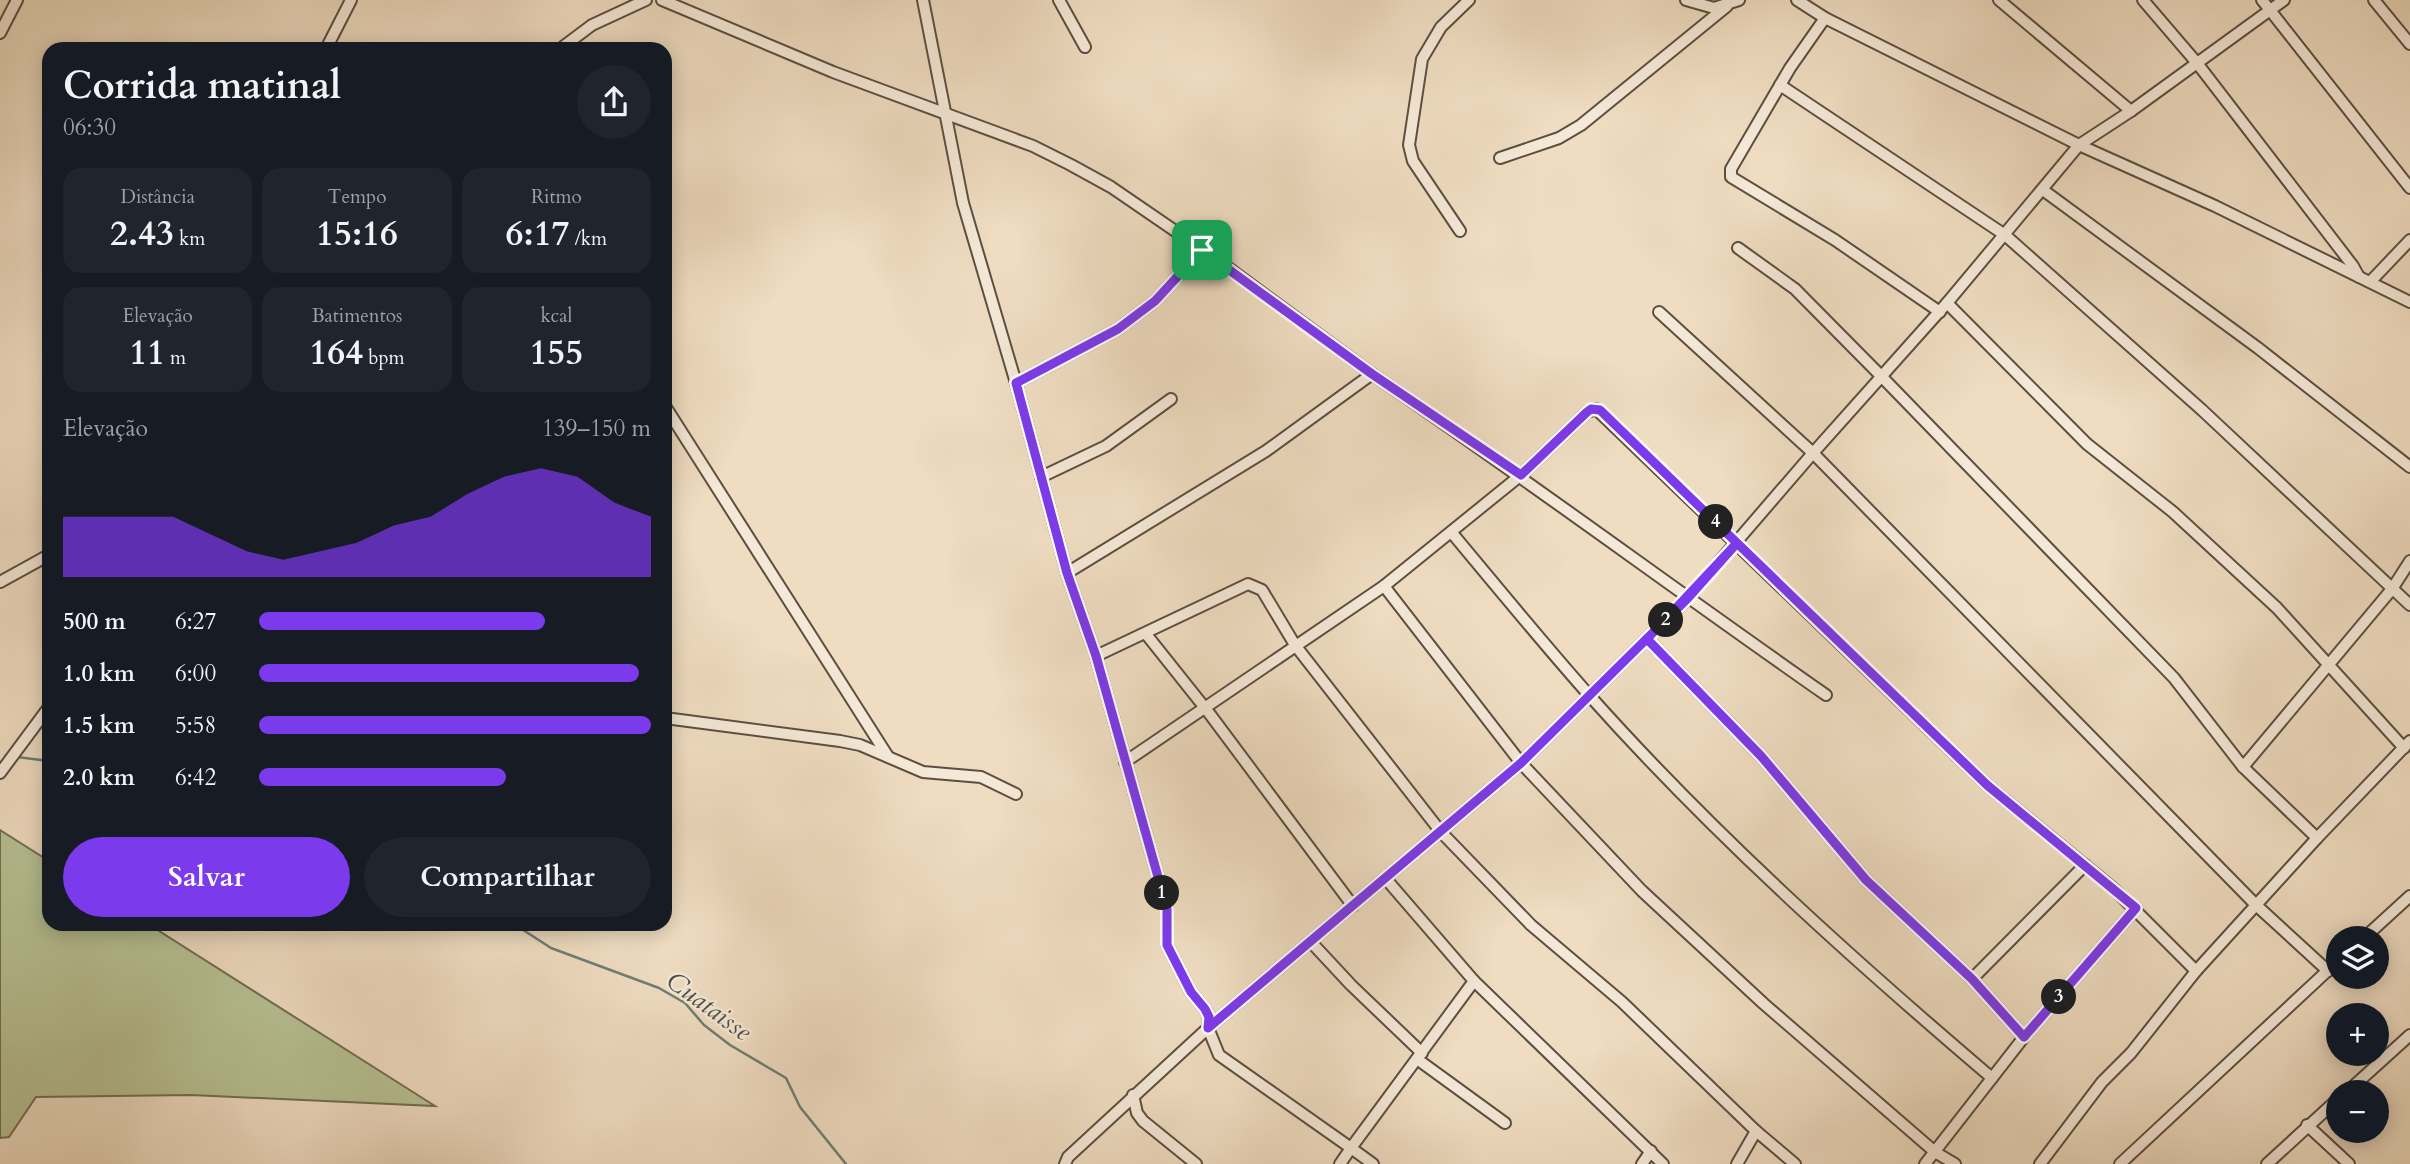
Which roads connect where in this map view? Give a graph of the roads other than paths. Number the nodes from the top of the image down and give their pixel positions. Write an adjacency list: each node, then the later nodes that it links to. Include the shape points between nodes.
1 (17, 0): 19 (street)
2 (351, 0): 20 (street)
3 (646, 0): 15 (street)
4 (662, 0): 27 (street)
5 (923, 0): 27 (street)
6 (1059, 0): 23 (street)
7 (1469, 0): 32 (street, via 1441,27 1422,59 1409,145 1413,162)
8 (1686, 0): 17 (street, via 1708,8)
9 (1739, 0): 17 (street)
10 (1797, 0): 18 (street)
11 (1999, 0): 26 (street)
12 (2143, 0): 24 (street)
13 (2284, 0): 16 (street)
14 (2374, 0): 22 (street)
15 (627, 2): 21 (street)
16 (2266, 5): 24 (street); 30 (street)
17 (1727, 6): 29 (street, via 1581,125 1559,138)
18 (1825, 18): 25 (street); 28 (street)
19 (0, 33)
20 (330, 42)
21 (569, 42)
22 (2410, 44)
23 (1085, 47)
24 (2197, 63): 26 (street); 37 (street)
25 (1780, 85): 33 (street); 39 (street, via 1731,169 1731,177)
26 (2131, 111): 28 (street)
27 (946, 114): 36 (street, via 1072,165); 43 (street, via 963,203)
28 (2079, 145): 31 (street); 37 (street)
29 (1500, 158)
30 (2410, 188)
31 (2043, 190): 33 (street); 47 (street)
32 (1460, 231)
33 (2005, 235): 39 (street); 57 (street, via 2202,410)
34 (2410, 240): 37 (street)
35 (1738, 248): 42 (street, via 1795,289)
36 (1202, 250): 41 (street); 43 (street, via 1155,301 1118,329)
37 (2365, 280): 38 (street)
38 (2410, 302)
39 (1944, 307): 42 (street); 64 (street, via 2087,444 2173,512 2277,608)
40 (1659, 312): 46 (street)
41 (1372, 374): 48 (street); 54 (street, via 1266,451)
42 (1883, 377): 46 (street); 74 (street, via 2174,678)
43 (1016, 383): 49 (street)
44 (1171, 399): 49 (street, via 1106,446)
45 (672, 417): 71 (street)
46 (1813, 453): 51 (street); 82 (street)
47 (2410, 467)
48 (1521, 475): 50 (street); 51 (street, via 1587,412 1596,409); 58 (street)
49 (1041, 477): 54 (street)
50 (1452, 533): 56 (street); 65 (street)
51 (1737, 543): 58 (street); 79 (street, via 1987,785)
52 (42, 559): 55 (street)
53 (2410, 561): 57 (street)
54 (1067, 573): 63 (street)
55 (0, 582)
56 (1384, 586): 62 (street); 73 (street)
57 (2392, 589): 59 (street); 64 (street)
58 (1688, 598): 61 (street); 66 (street)
59 (2410, 605)
60 (1146, 634): 62 (street, via 1248,584 1266,595); 63 (street); 67 (street)
61 (1647, 639): 65 (street); 90 (street, via 1761,756 1866,880)
62 (1295, 645): 67 (street); 77 (street)
63 (1096, 656): 72 (street)
64 (2327, 665): 70 (street); 74 (street)
65 (1590, 695): 73 (street); 96 (street, via 1798,908)
66 (1826, 695)
67 (1206, 709): 72 (street); 83 (street)
68 (42, 717): 75 (street)
69 (672, 719): 71 (street, via 840,741)
70 (2407, 745): 78 (street)
71 (887, 755): 76 (street, via 923,772 981,778)
72 (1125, 762): 92 (street, via 1167,909 1167,945 1209,1017)
73 (1521, 763): 77 (street); 105 (street, via 1642,891)
74 (2243, 767): 78 (street)
75 (0, 773)
76 (1017, 794)
77 (1441, 832): 80 (street); 102 (street, via 1531,925 1622,1002)
78 (2317, 838): 82 (street)
79 (2085, 865): 84 (street); 90 (street)
80 (1385, 879): 83 (street); 91 (street)
81 (2410, 896): 85 (street)
82 (2256, 905): 87 (street); 88 (street)
83 (1353, 906): 86 (street)
84 (2136, 908): 88 (street); 94 (street)
85 (2377, 926)
86 (1311, 942): 92 (street); 95 (street)
87 (2326, 969)
88 (2196, 971): 116 (street)
89 (2326, 973): 117 (street)
90 (1972, 979): 94 (street)
91 (1474, 981): 95 (street); 104 (street)
92 (1208, 1028): 98 (street); 103 (street, via 1219,1055)
93 (2410, 1035): 97 (street)
94 (2024, 1037): 96 (street)
95 (1419, 1056): 100 (street); 103 (street)
96 (1993, 1078): 105 (street)
97 (2360, 1080)
98 (1133, 1095): 106 (street); 107 (street, via 1136,1113 1143,1121)
99 (2326, 1109): 101 (street)
100 (1505, 1123)
101 (2307, 1125): 118 (street); 119 (street)
102 (1756, 1131): 112 (street); 113 (street)
103 (1351, 1148): 108 (street); 109 (street)
104 (1651, 1151): 110 (street); 111 (street)
105 (1935, 1152): 114 (street); 115 (street)
106 (1065, 1164)
107 (1196, 1164)
108 (1340, 1164)
109 (1373, 1164)
110 (1642, 1164)
111 (1663, 1164)
112 (1737, 1164)
113 (1795, 1164)
114 (1925, 1164)
115 (1955, 1164)
116 (2040, 1164)
117 (2120, 1164)
118 (2267, 1164)
119 (2349, 1164)

